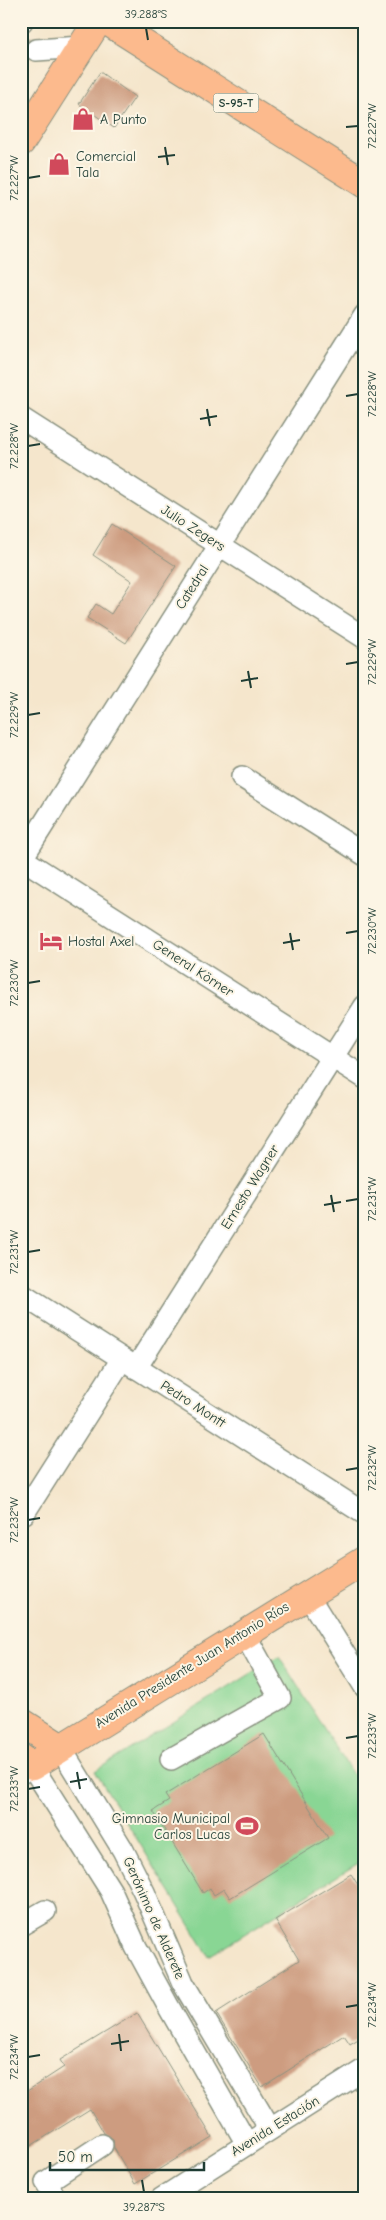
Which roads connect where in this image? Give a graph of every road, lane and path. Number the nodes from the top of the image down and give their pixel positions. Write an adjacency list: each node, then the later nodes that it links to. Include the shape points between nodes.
1 (98, 21): 3 (main road)
2 (108, 21): 6 (main road, S-95-T)
3 (82, 47): 4 (street); 5 (main road)
4 (36, 50)
5 (21, 142)
6 (365, 184)
7 (365, 315): 9 (street, Catedral)
8 (21, 418): 9 (street, Julio Zegers)
9 (219, 545): 10 (street, Julio Zegers); 13 (street, Catedral)
10 (365, 638)
11 (242, 777): 12 (street)
12 (365, 855)
13 (22, 859): 15 (street, General Körner)
14 (365, 1006): 15 (street, Ernesto Wagner)
15 (333, 1057): 16 (street, General Körner); 18 (street, Ernesto Wagner)
16 (365, 1078)
17 (21, 1294): 18 (street, Pedro Montt)
18 (129, 1364): 19 (street, Ernesto Wagner); 20 (street, Pedro Montt)
19 (24, 1513)
20 (365, 1514)
21 (365, 1560): 22 (main road, Avenida Presidente Juan Antonio Ríos)
22 (307, 1594): 23 (main road, Avenida Presidente Juan Antonio Ríos); 24 (street)
23 (244, 1633): 26 (main road, Avenida Presidente Juan Antonio Ríos); 27 (street, via 280,1698)
24 (365, 1687)
25 (21, 1722): 26 (main road, Gerónimo de Alderete)
26 (60, 1747): 28 (main road, Avenida Presidente Juan Antonio Ríos); 32 (street, Gerónimo de Alderete, via 123,1850 183,1983)
27 (170, 1759)
28 (25, 1766): 33 (street, Gerónimo de Alderete, via 111,1891 136,1947)
29 (45, 1911): 30 (street)
30 (21, 1925)
31 (365, 2069): 32 (street, Avenida Estación)
32 (270, 2129): 33 (street, Avenida Estación)
33 (247, 2144): 35 (street, Avenida Estación)
34 (102, 2145): 36 (street, via 46,2182)
35 (165, 2198)
36 (56, 2199)

